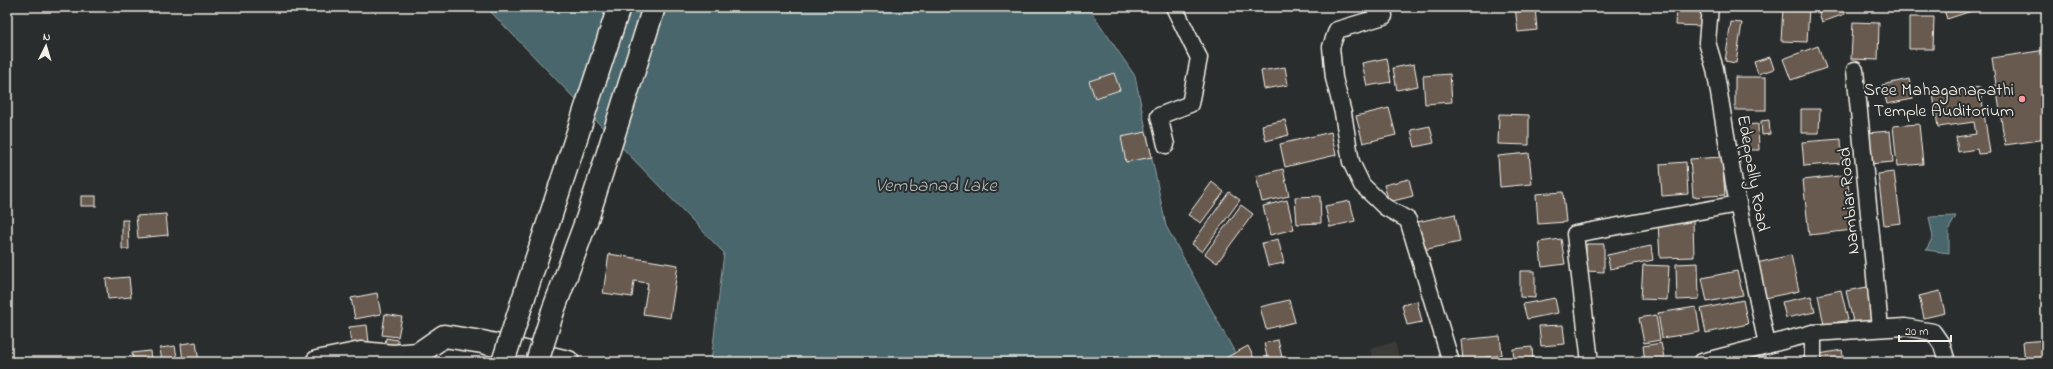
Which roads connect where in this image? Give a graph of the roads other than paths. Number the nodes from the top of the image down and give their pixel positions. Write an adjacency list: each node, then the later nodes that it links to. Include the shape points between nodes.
1 (619, 7): 15 (main road, bridge)
2 (654, 7): 16 (main road, bridge, via 587,219)
3 (1174, 7): 7 (street, via 1199,58 1190,104 1159,116)
4 (1383, 7): 17 (street, via 1384,16 1337,30 1331,47 1334,78 1352,162 1362,185 1385,207 1408,220)
5 (1710, 7): 8 (street, Edeppally Road, via 1707,42 1715,69)
6 (1854, 70): 9 (street, Nambiar Road)
7 (1166, 145)
8 (1738, 204): 11 (street, Edeppally Road); 18 (street, via 1575,234)
9 (1880, 328): 10 (street); 21 (street, via 1905,327 1933,332 1942,345)
10 (1813, 333): 11 (street); 20 (street)
11 (1767, 345): 19 (street)
12 (418, 358): 13 (main road, via 444,336); 14 (main road, via 361,352)
13 (567, 361)
14 (317, 362)
15 (503, 362)
16 (537, 362)
17 (1451, 362)
18 (1590, 362)
19 (1702, 362)
20 (1813, 362)
21 (1947, 362)

